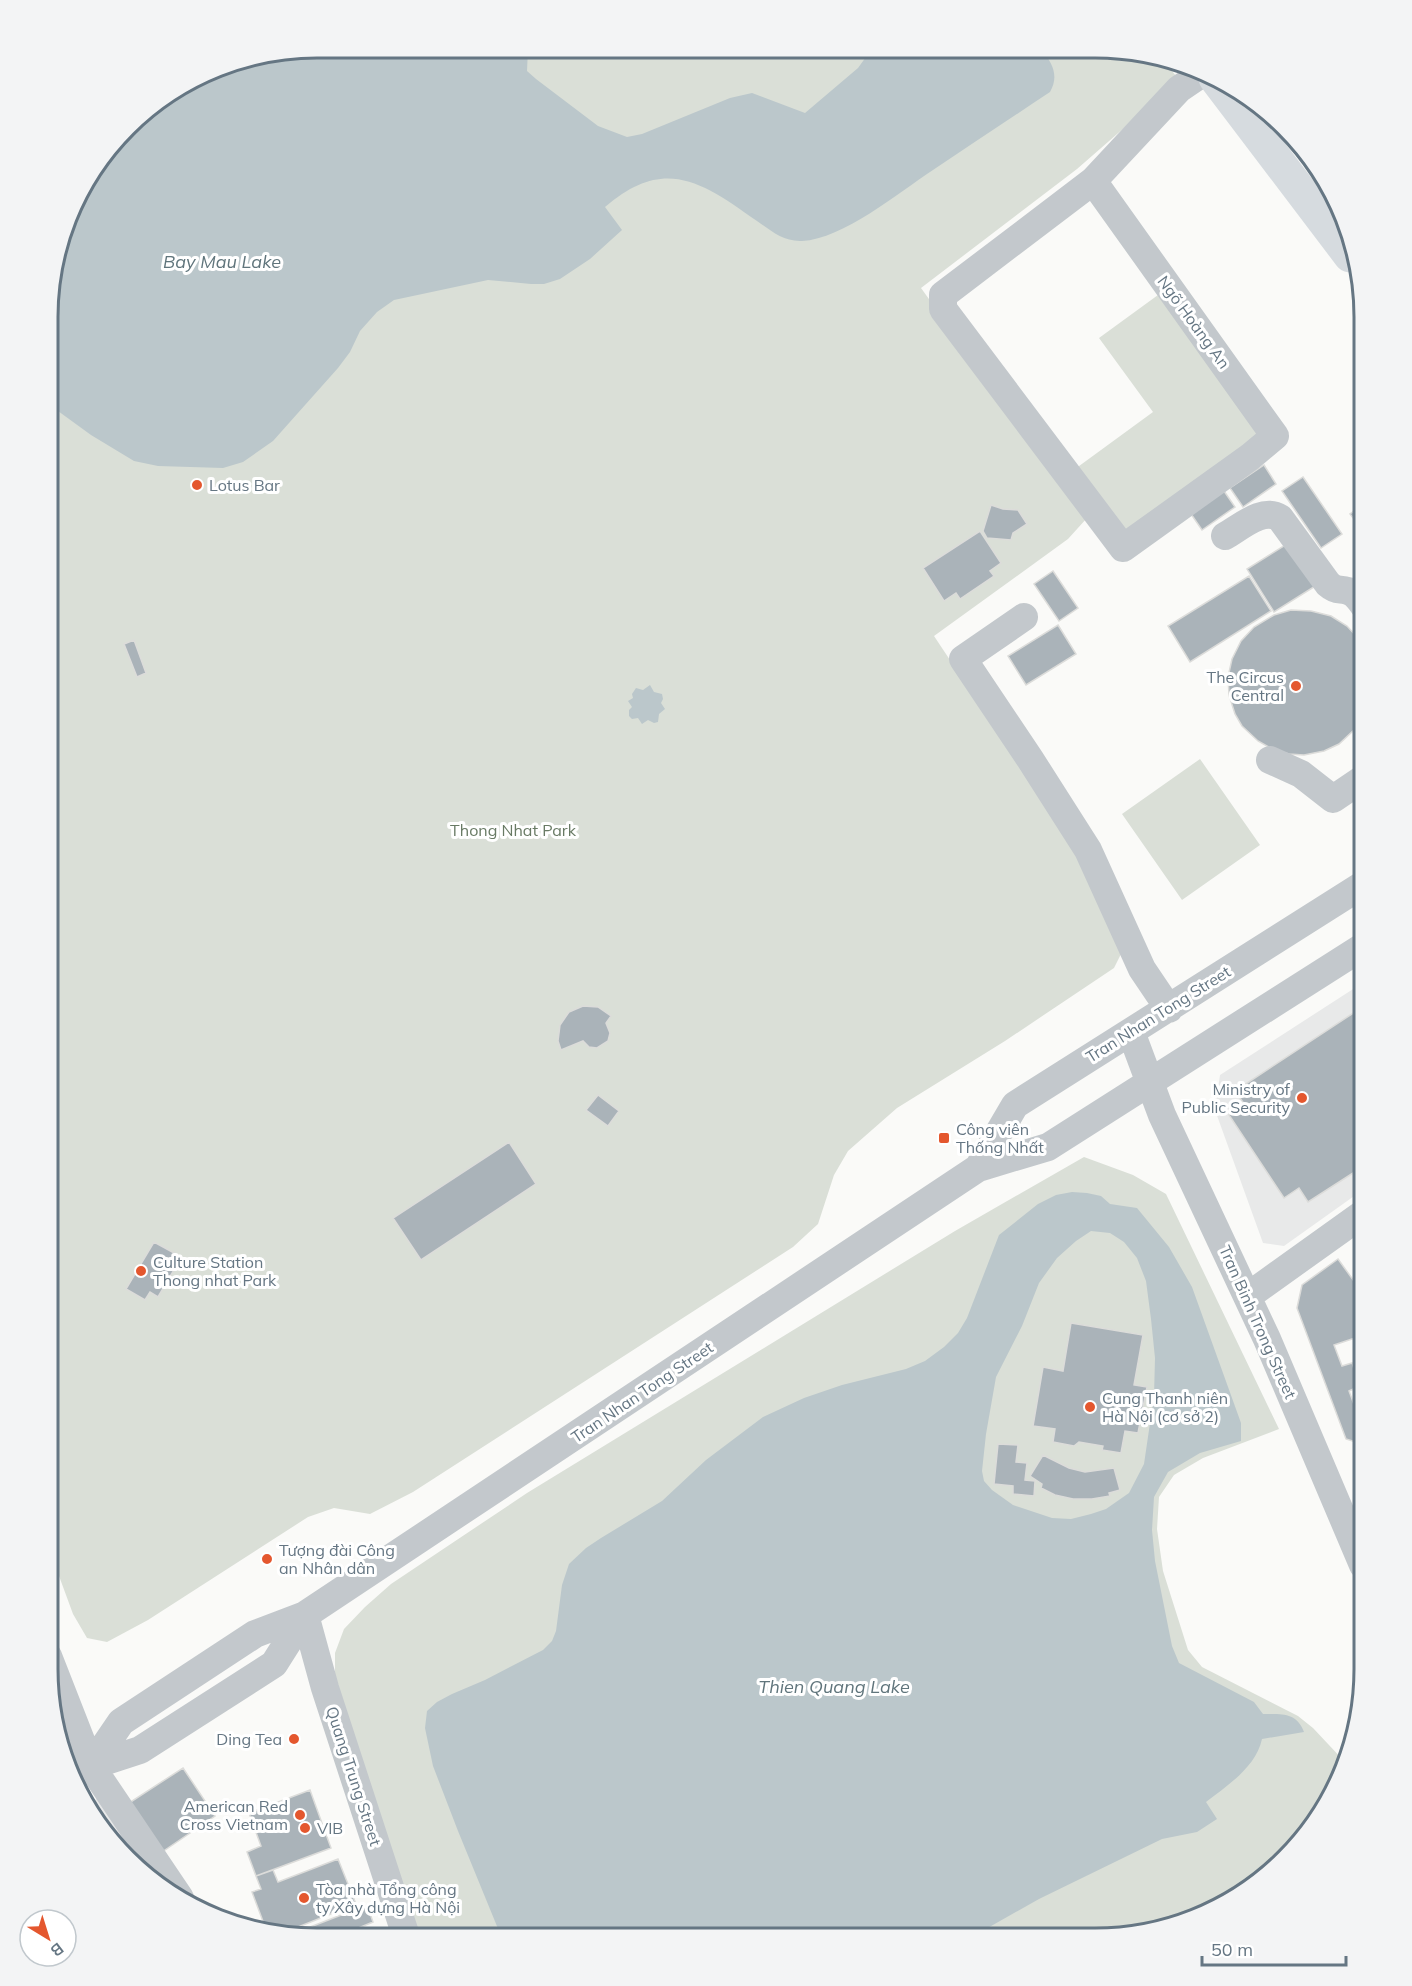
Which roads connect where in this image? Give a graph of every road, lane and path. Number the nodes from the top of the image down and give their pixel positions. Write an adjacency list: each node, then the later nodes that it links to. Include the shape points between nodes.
1 (1195, 78): 4 (street, via 1179,89)
2 (1244, 106): 3 (main road)
3 (1263, 125): 5 (main road)
4 (1093, 181): 4 (street, Ngõ Hoàng An, via 943,295 942,309 1123,548 1275,436)
5 (1344, 247)
6 (1225, 536): 7 (street, via 1260,516 1275,515 1330,586)
7 (1354, 595)
8 (1024, 617): 13 (street, via 963,659 1088,850 1142,969)
9 (1270, 760): 10 (street, via 1301,774 1334,799)
10 (1354, 785)
11 (1354, 890): 13 (street, Tran Nhan Tong Street)
12 (1354, 952): 15 (street, Tran Nhan Tong Street)
13 (1169, 1009): 14 (street, Tran Nhan Tong Street)
14 (1131, 1032): 15 (street, Tran Binh Trong Street); 16 (street, Tran Nhan Tong Street, via 1015,1105)
15 (1150, 1081): 16 (street, Tran Nhan Tong Street, via 1048,1147); 18 (street, Tran Binh Trong Street)
16 (978, 1168): 20 (street, Tran Nhan Tong Street)
17 (1354, 1220): 18 (street)
18 (1248, 1296): 19 (street, Tran Binh Trong Street)
19 (1354, 1510)
20 (305, 1615): 22 (street, Tran Nhan Tong Street, via 274,1664 140,1750); 24 (street, Quang Trung Street)
21 (61, 1699): 22 (street)
22 (82, 1772): 23 (street)
23 (163, 1876)
24 (403, 1928)

